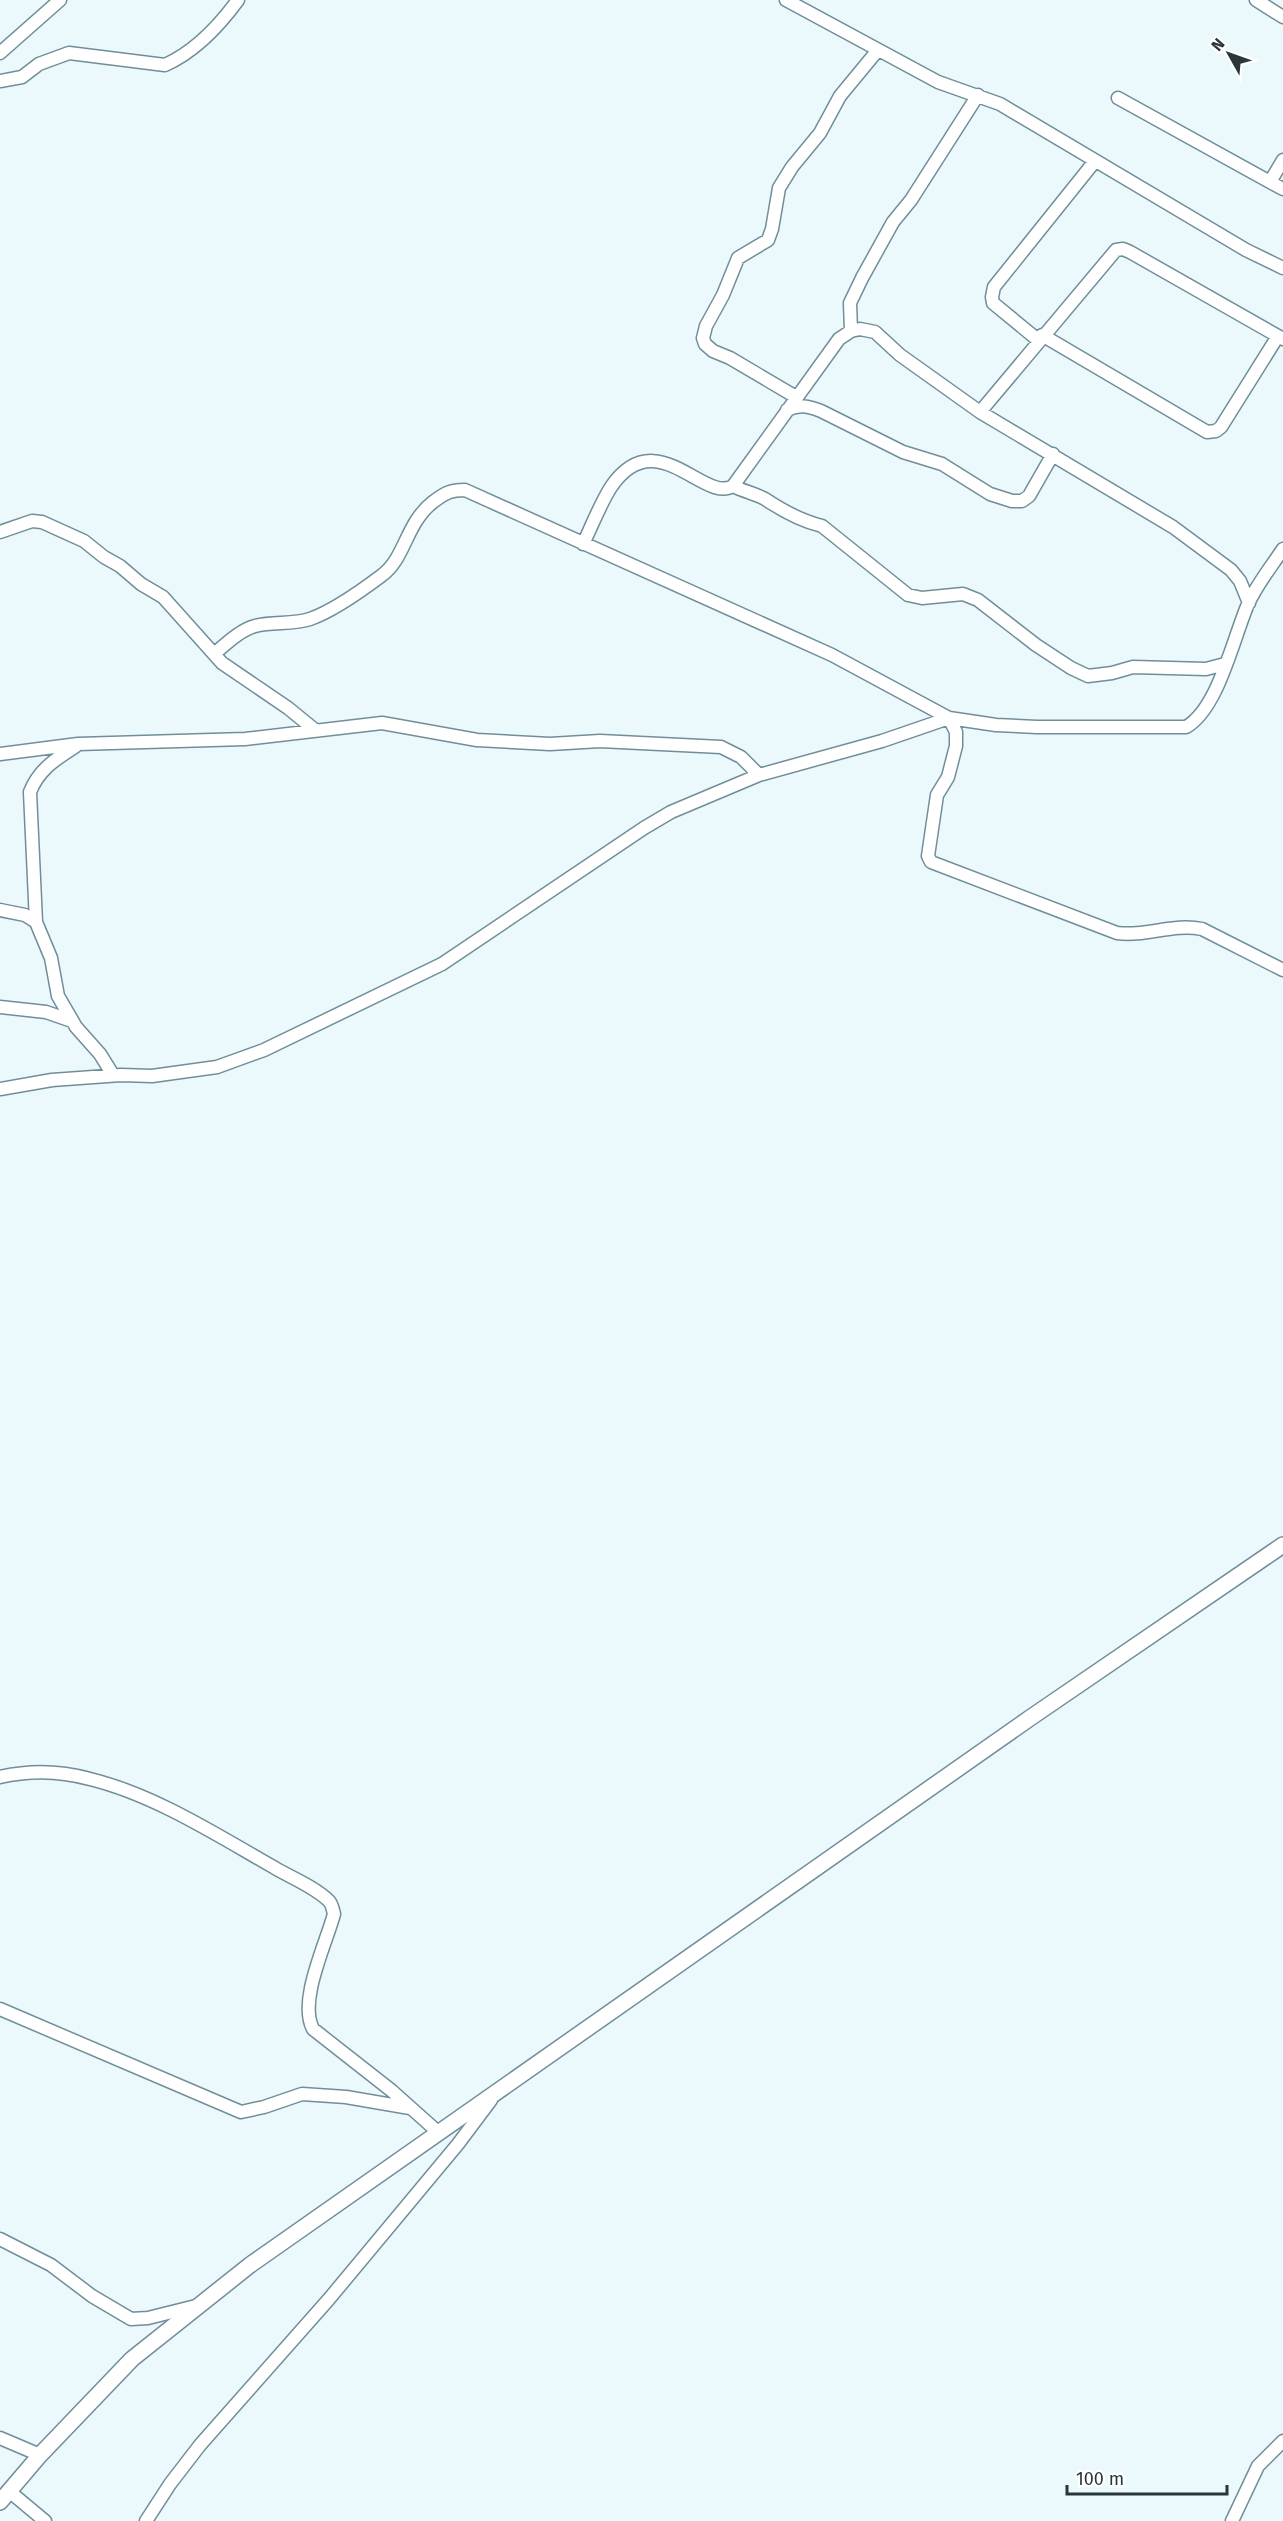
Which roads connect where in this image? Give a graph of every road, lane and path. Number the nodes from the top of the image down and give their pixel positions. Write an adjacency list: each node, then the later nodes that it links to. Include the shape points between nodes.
1 (60, 0): 7 (street)
2 (238, 0): 8 (street, via 207,36 165,65 69,53 39,64 22,77)
3 (1256, 0): 5 (street)
4 (791, 1): 6 (street)
5 (1283, 17)
6 (878, 50): 9 (street, via 938,82); 19 (street, via 840,96 820,133 792,166 779,188 768,240 738,258 703,338 713,351)
7 (0, 53)
8 (0, 81)
9 (978, 95): 12 (street); 16 (street, via 893,222 862,278 850,303)
10 (1118, 98): 13 (street)
11 (1283, 160): 13 (street)
12 (1095, 161): 15 (street); 17 (street, via 994,287 993,303)
13 (1270, 182): 14 (street)
14 (1283, 189)
15 (1283, 268)
16 (851, 331): 19 (street, via 839,339); 21 (street, via 875,332 900,355)
17 (1040, 338): 18 (street, via 1108,257 1123,249); 18 (street, via 1207,432 1221,427); 21 (street)
18 (1281, 338)
19 (796, 397): 20 (street)
20 (787, 410): 22 (street, via 807,406 821,411 903,452 942,464 990,494 1012,501 1029,496); 23 (street)
21 (980, 412): 22 (street)
22 (1053, 454): 27 (street, via 1173,527 1231,570)
23 (733, 486): 25 (street, via 718,489 669,462 638,464 612,486); 29 (street, via 822,526 908,595 922,598 963,594 978,600 1036,645 1088,676 1133,667 1206,669)
24 (0, 532): 28 (street, via 32,521 75,535 163,597)
25 (583, 544): 28 (street, via 465,490 449,490 422,512 383,575 308,620 256,626); 30 (street, via 832,655)
26 (1283, 549): 27 (street)
27 (1249, 603): 29 (street)
28 (214, 654): 31 (street)
29 (1225, 664): 30 (street, via 1210,701 1200,717 1186,727 996,725)
30 (949, 718): 34 (street); 37 (street, via 956,732 956,746 948,777 937,795 928,856 931,862 1117,933 1133,935 1188,926 1202,929)
31 (315, 730): 32 (street, via 245,738); 34 (street, via 382,723 477,740 721,747 741,756)
32 (78, 744): 33 (street); 36 (street, via 46,766 30,792)
33 (0, 754)
34 (759, 775): 40 (street, via 644,828 442,964 264,1050 218,1066 152,1076)
35 (0, 910): 36 (street, via 25,915)
36 (36, 922): 39 (street, via 51,958 58,996)
37 (1283, 970)
38 (0, 1007): 39 (street, via 46,1012)
39 (72, 1021): 40 (street)
40 (113, 1075): 41 (street)
41 (0, 1089)
42 (1283, 1545): 45 (main road)
43 (0, 1777): 46 (street, via 62,1773 128,1792 222,1838 331,1902 334,1914 310,1994 308,2018 313,2029)
44 (0, 2009): 46 (street, via 241,2112 302,2094)
45 (495, 2094): 47 (main road); 55 (street, via 329,2299 200,2445)
46 (411, 2108): 47 (street)
47 (439, 2133): 49 (main road)
48 (0, 2239): 49 (street, via 51,2265 131,2319)
49 (196, 2306): 52 (main road, via 112,2378)
50 (0, 2438): 52 (street)
51 (1283, 2441): 56 (street, via 1258,2466)
52 (40, 2455): 53 (main road)
53 (5, 2496): 54 (street)
54 (45, 2521)
55 (146, 2521)
56 (1232, 2521)

